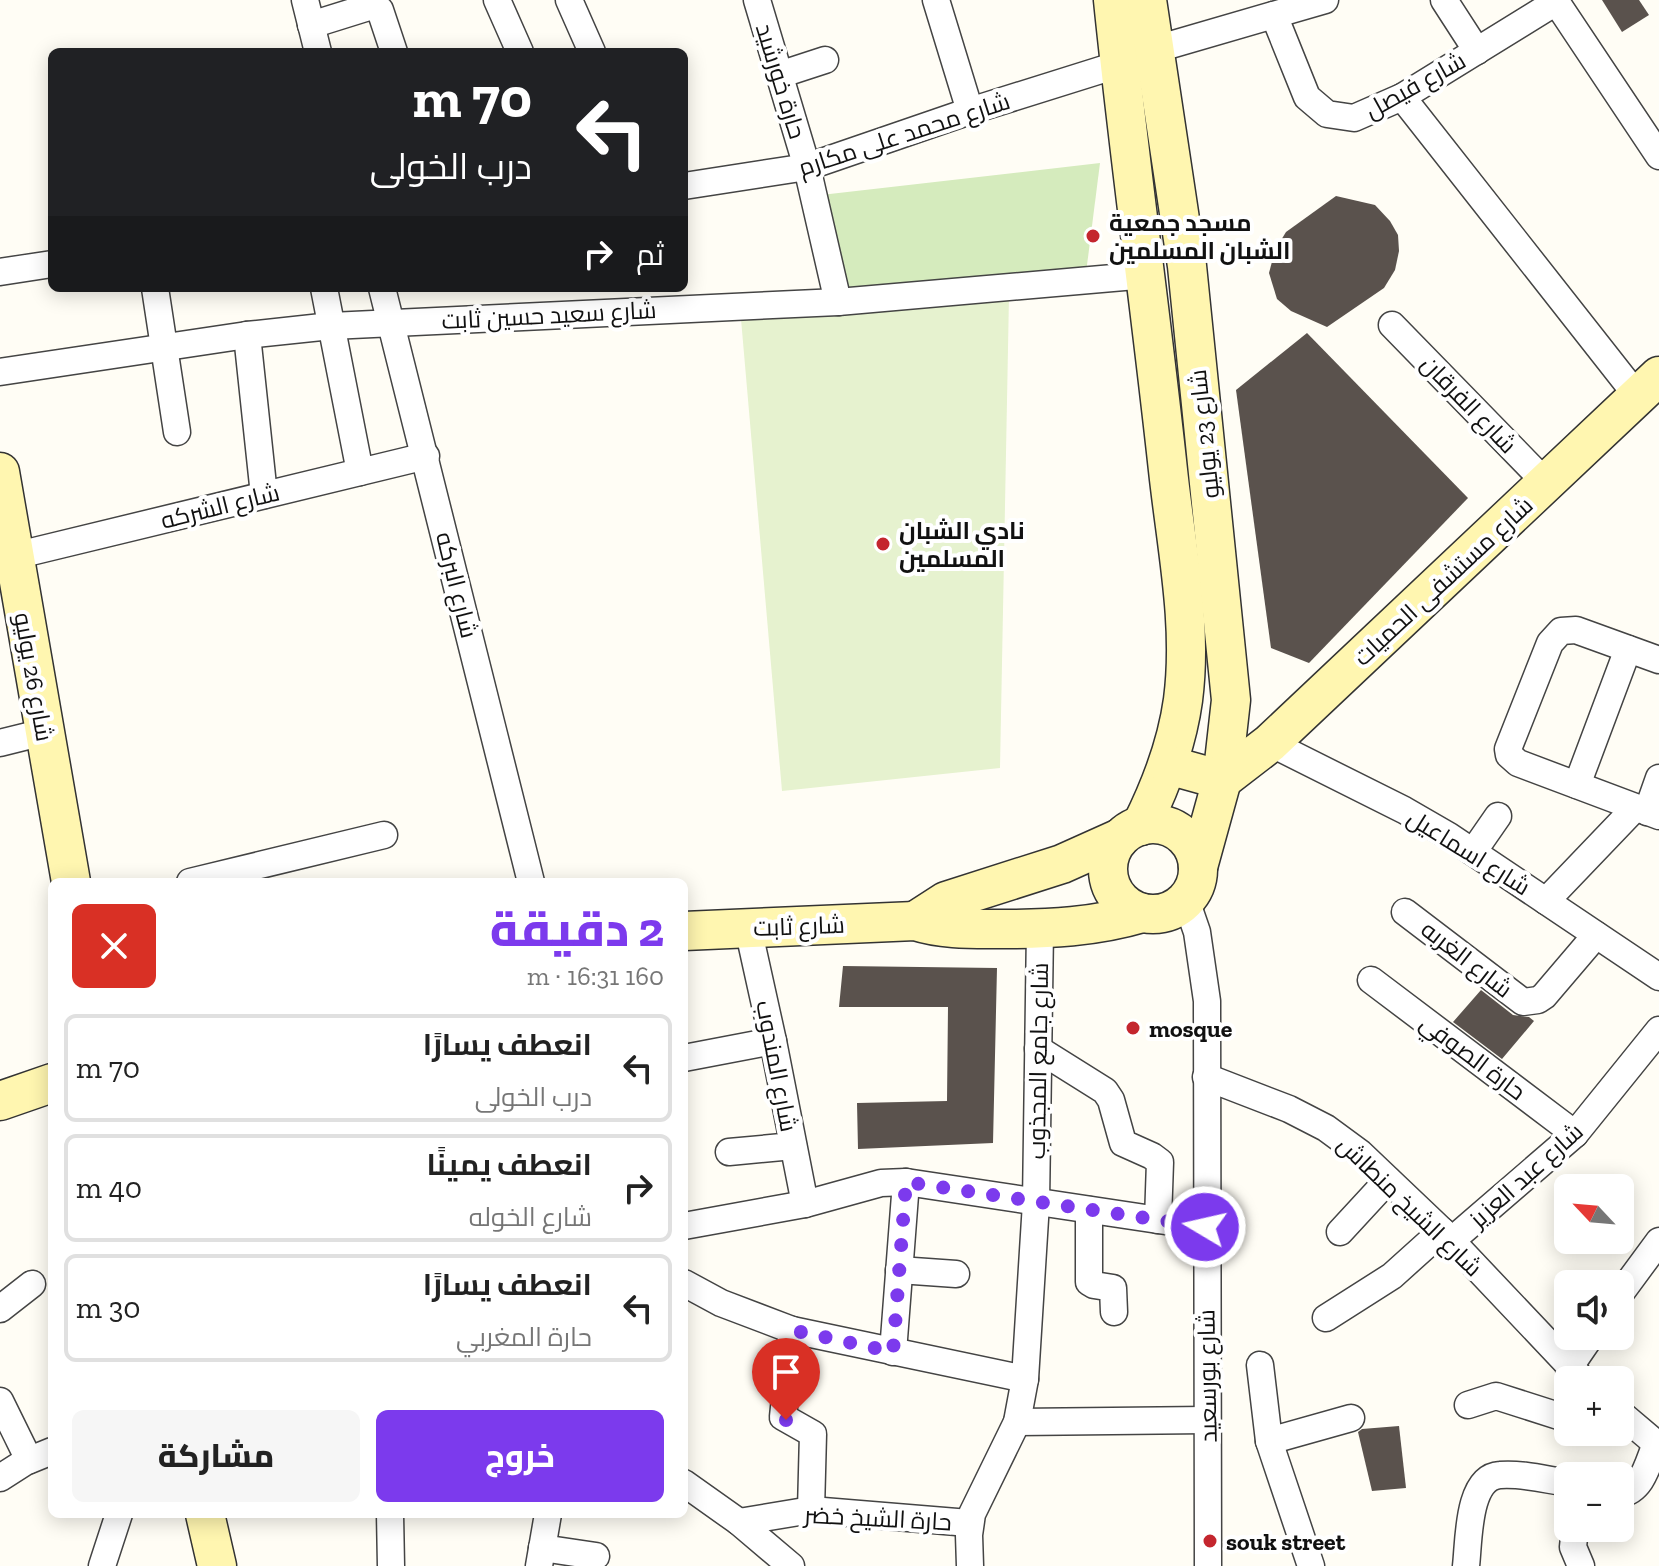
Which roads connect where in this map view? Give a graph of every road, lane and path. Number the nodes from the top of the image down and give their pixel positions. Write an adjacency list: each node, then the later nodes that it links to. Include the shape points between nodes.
1 (497, 0): 14 (street)
2 (569, 0): 15 (street)
3 (757, 0): 19 (street, حارة خورشيد)
4 (936, 0): 21 (street)
5 (1113, 0): 17 (main road, شارع 23 يوليو)
6 (1147, 0): 17 (main road, شارع 23 يوليو)
7 (1325, 0): 11 (street, شارع محمد على مكارم)
8 (1444, 0): 16 (street)
9 (1555, 1): 16 (street, شارع فيصل); 22 (street)
10 (308, 13): 12 (street); 13 (street, via 375,5)
11 (1274, 15): 17 (street, شارع محمد على مكارم); 20 (street, شارع فيصل, via 1307,97 1327,114 1354,118)
12 (317, 48)
13 (393, 48)
14 (518, 48)
15 (590, 48)
16 (1477, 51): 20 (street, شارع فيصل)
17 (1136, 57): 21 (street, شارع محمد على مكارم); 28 (main road, شارع 23 يوليو); 50 (main road, شارع 23 يوليو, via 1187,266)
18 (825, 60): 19 (street)
19 (779, 75): 24 (street, حارة خورشيد)
20 (1402, 97): 39 (street)
21 (970, 111): 24 (street, شارع محمد على مكارم)
22 (1650, 124): 23 (street)
23 (1659, 156)
24 (807, 167): 25 (street, شارع محمد على مكارم); 32 (street, حارة خورشيد)
25 (688, 185)
26 (48, 265): 27 (street)
27 (0, 272)
28 (1147, 275): 32 (street, شارع سعيد حسين ثابت); 49 (main road, شارع 23 يوليو)
29 (156, 292): 37 (street)
30 (325, 292): 35 (street)
31 (383, 292): 33 (street, شارع البركه)
32 (838, 302): 33 (street, شارع سعيد حسين ثابت)
33 (391, 322): 35 (street, شارع سعيد حسين ثابت); 41 (street, شارع البركه)
34 (1392, 325): 44 (street, شارع الفرقان)
35 (331, 326): 36 (street, شارع سعيد حسين ثابت); 43 (street)
36 (247, 335): 37 (street, شارع سعيد حسين ثابت); 45 (street)
37 (165, 347): 38 (street, شارع سعيد حسين ثابت); 40 (street)
38 (0, 372)
39 (1648, 386): 44 (main road, شارع مستشفى الحميات)
40 (177, 432)
41 (426, 456): 43 (street, شارع الشركه); 65 (street, شارع البركه)
42 (0, 472): 46 (main road, شارع 26 يوليو)
43 (360, 472): 45 (street, شارع الشركه)
44 (1547, 484): 53 (main road, شارع مستشفى الحميات)
45 (264, 495): 46 (street, شارع الشركه)
46 (10, 566): 51 (main road, شارع 26 يوليو)
47 (1628, 649): 48 (street); 57 (street); 57 (street, via 1561,631 1550,643 1510,743 1509,755 1518,763)
48 (1659, 660)
49 (1185, 667): 50 (main road); 54 (main road, شارع 23 يوليو)
50 (1229, 669): 56 (main road, شارع 23 يوليو)
51 (44, 732): 52 (street); 63 (main road, شارع 26 يوليو)
52 (0, 743)
53 (1270, 743): 56 (main road, شارع مستشفى الحميات); 62 (street, شارع اسماعيل, via 1404,810)
54 (1168, 765): 56 (main road); 60 (main road, شارع 23 يوليو)
55 (1659, 778): 58 (street)
56 (1222, 780): 66 (main road, شارع 23 يوليو)
57 (1577, 785): 58 (street)
58 (1647, 812): 67 (street)
59 (1498, 816): 62 (street)
60 (1131, 832): 66 (main road, via 1155,824 1179,833 1195,854); 69 (main road, via 1113,849 1108,876 1119,900); 70 (main road, شارع ثابت, via 1062,864 946,901)
61 (384, 835): 64 (street)
62 (1473, 852): 67 (street, شارع اسماعيل)
63 (70, 878)
64 (207, 878)
65 (530, 878)
66 (1192, 883): 69 (main road, via 1166,913); 82 (street, شارع بورسعيد, via 1207,1001)
67 (1546, 901): 74 (street, شارع اسماعيل)
68 (1405, 912): 74 (street, شارع الغربه, via 1523,1002 1544,996)
69 (1142, 913): 72 (main road, شارع ثابت)
70 (915, 921): 71 (main road, شارع ثابت); 72 (main road, شارع ثابت, via 952,929)
71 (748, 928): 73 (main road, شارع ثابت); 78 (street, شارع المندوب)
72 (1040, 929): 79 (street, شارع جامع المجذوب)
73 (688, 931)
74 (1596, 935): 75 (street, شارع اسماعيل)
75 (1659, 977)
76 (1371, 980): 85 (street, حارة الصوفي)
77 (1659, 1030): 81 (street, شارع عبد العزيز)
78 (773, 1041): 80 (street); 86 (street, شارع المندوب)
79 (1038, 1049): 90 (street, شارع جامع المجذوب); 93 (street, via 1105,1091 1123,1143 1160,1162)
80 (688, 1057)
81 (1650, 1061): 85 (street, شارع عبد العزيز)
82 (1206, 1077): 88 (street, شارع الشيخ منطاش, via 1326,1128); 95 (street, شارع بورسعيد)
83 (48, 1084): 84 (main road)
84 (0, 1101)
85 (1575, 1134): 97 (street, شارع عبد العزيز)
86 (793, 1146): 87 (street); 91 (street, شارع المندوب)
87 (729, 1152)
88 (1388, 1180): 96 (street); 97 (street, شارع الشيخ منطاش)
89 (906, 1182): 90 (street); 91 (street); 99 (street)
90 (1036, 1203): 92 (street); 111 (street, شارع جامع المجذوب)
91 (805, 1204): 94 (street)
92 (1089, 1210): 93 (street); 105 (street, via 1089,1282 1113,1288)
93 (1158, 1220): 95 (street)
94 (688, 1225)
95 (1205, 1227): 116 (street, شارع بورسعيد)
96 (1340, 1232)
97 (1447, 1236): 106 (street, شارع عبد العزيز); 110 (street, شارع الشيخ منطاش)
98 (1659, 1241): 101 (street)
99 (899, 1270): 100 (street); 108 (street)
100 (956, 1274)
101 (1634, 1275)
102 (32, 1284): 104 (street)
103 (688, 1285): 107 (street)
104 (0, 1309)
105 (1114, 1312)
106 (1326, 1318)
107 (792, 1330): 108 (street); 125 (street, via 783,1417 814,1437)
108 (893, 1352): 111 (street)
109 (1260, 1365): 119 (street)
110 (1569, 1366)
111 (1025, 1379): 117 (street, شارع جامع المجذوب)
112 (0, 1401): 120 (street)
113 (1468, 1405): 114 (street, via 1496,1396)
114 (1554, 1415)
115 (1351, 1418): 119 (street)
116 (1207, 1420): 117 (street); 140 (street, شارع بورسعيد)
117 (1017, 1422): 131 (street, شارع جامع المجذوب)
118 (1644, 1437): 124 (street)
119 (1269, 1441): 141 (street)
120 (40, 1456): 121 (street)
121 (0, 1478)
122 (1554, 1481): 142 (street, via 1500,1474 1489,1478 1475,1495)
123 (688, 1486): 130 (street)
124 (1634, 1489)
125 (811, 1510): 130 (street, حارة الشيخ خضر); 131 (street, حارة الشيخ خضر)
126 (118, 1518): 135 (street)
127 (206, 1518): 136 (main road)
128 (390, 1518): 137 (street)
129 (547, 1518): 134 (street)
130 (739, 1522): 138 (street)
131 (969, 1523): 139 (street, شارع جامع المجذوب)
132 (1574, 1542): 143 (street)
133 (596, 1556): 134 (street)
134 (540, 1557)
135 (102, 1566)
136 (217, 1566)
137 (391, 1566)
138 (791, 1566)
139 (970, 1566)
140 (1208, 1566)
141 (1311, 1566)
142 (1466, 1566)
143 (1581, 1566)

